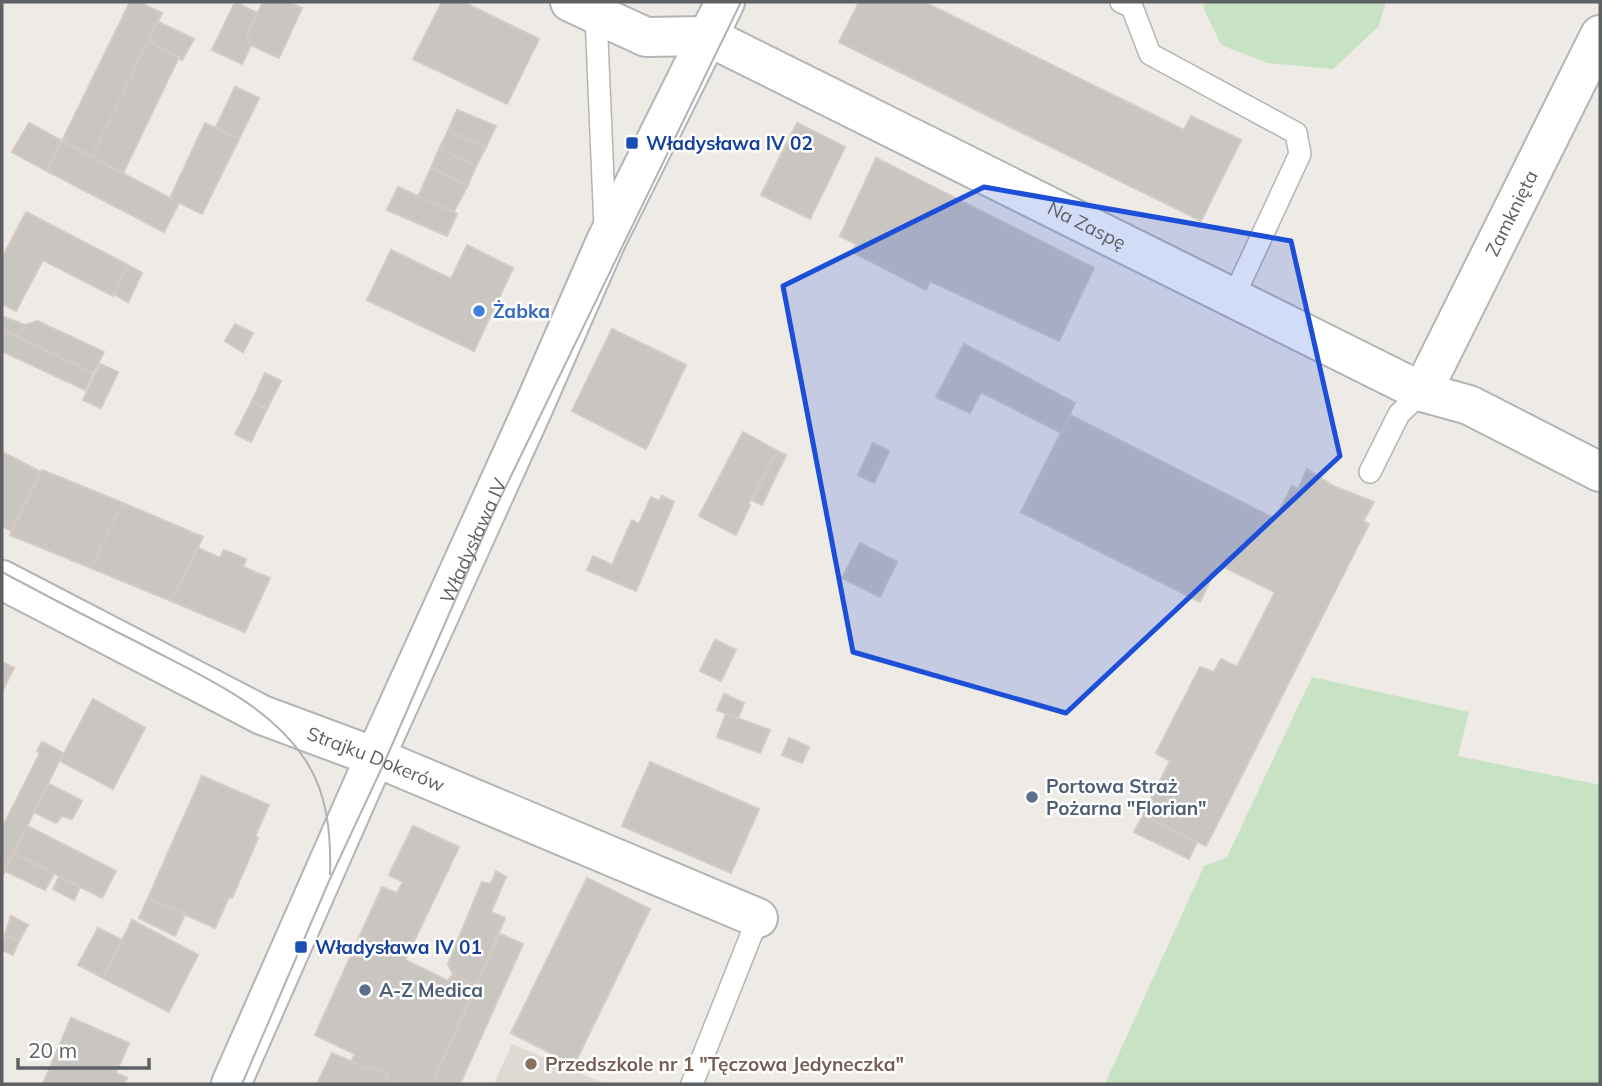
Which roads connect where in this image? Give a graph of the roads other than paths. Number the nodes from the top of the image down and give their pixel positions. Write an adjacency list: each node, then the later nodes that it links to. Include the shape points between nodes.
1 (725, 2): 5 (street, Władysława IV)
2 (1121, 2): 7 (lane, via 1132,7 1150,54 1296,133 1300,154)
3 (583, 8): 5 (street, Na Zaspę, via 646,37); 6 (lane)
4 (1600, 35): 8 (street, Zamknięta)
5 (708, 37): 6 (street, Władysława IV); 7 (street, Na Zaspę)
6 (606, 241): 12 (street, Władysława IV)
7 (1233, 298): 8 (street, Na Zaspę)
8 (1422, 392): 9 (lane, via 1399,414); 10 (street, Na Zaspę, via 1469,405)
9 (1370, 472)
10 (1600, 472)
11 (2, 580): 12 (street, Strajku Dokerów, via 232,701)
12 (375, 757): 13 (street, Strajku Dokerów); 14 (street, Władysława IV)
13 (758, 918): 15 (lane)
14 (231, 1084)
15 (692, 1084)

